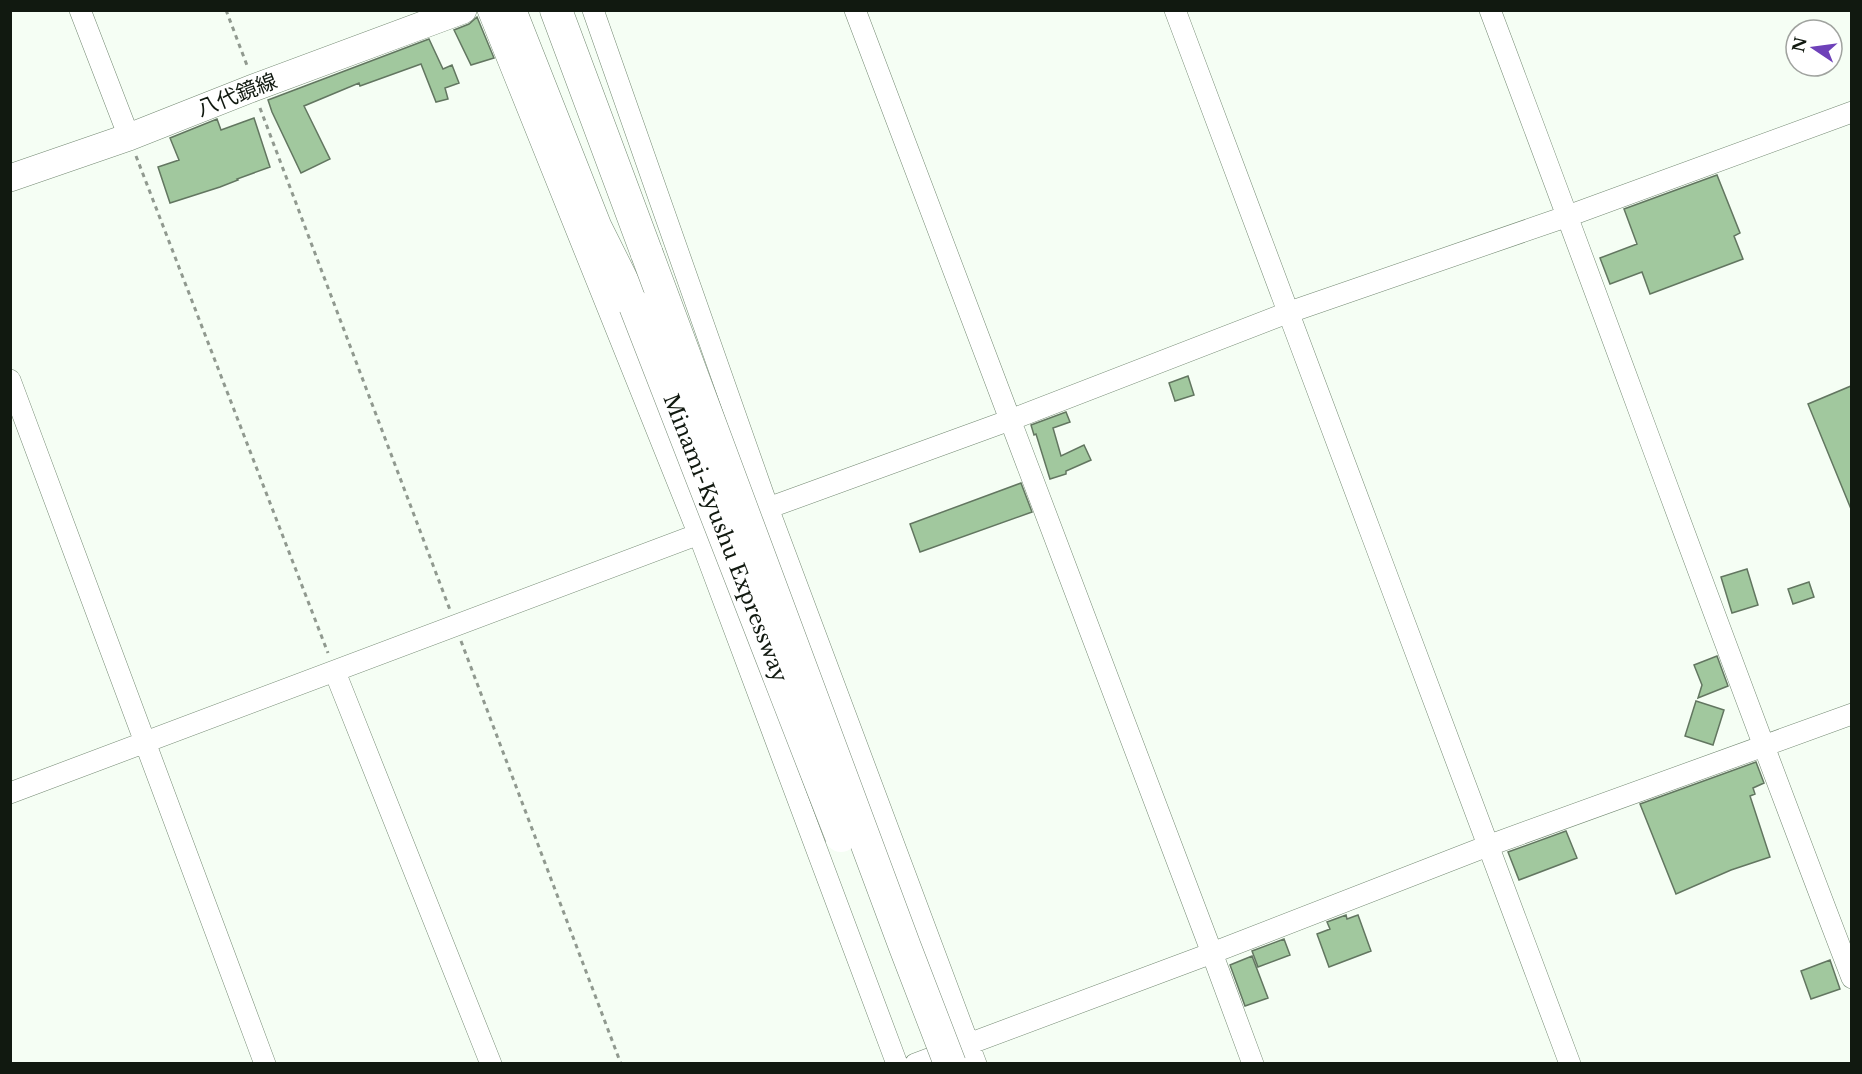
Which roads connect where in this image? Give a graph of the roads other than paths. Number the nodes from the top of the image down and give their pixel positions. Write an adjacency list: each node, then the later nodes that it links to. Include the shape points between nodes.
1 (80, 10): 13 (street)
2 (463, 10): 13 (main road, 八代鏡線)
3 (488, 10): 22 (street)
4 (510, 10): 17 (highway, via 596,228)
5 (528, 10): 17 (highway, Minami-Kyushu Expressway)
6 (556, 10): 16 (highway, Minami-Kyushu Expressway)
7 (570, 10): 16 (highway, via 631,191)
8 (593, 10): 21 (street)
9 (855, 10): 20 (street)
10 (1175, 10): 18 (street)
11 (1490, 10): 15 (street)
12 (1851, 114): 15 (street)
13 (129, 137): 14 (main road, 八代鏡線)
14 (10, 178)
15 (1568, 216): 18 (street); 26 (street)
16 (647, 254): 31 (highway, Minami-Kyushu Expressway, bridge, via 905,947)
17 (635, 306): 36 (highway, Minami-Kyushu Expressway, bridge)
18 (1287, 313): 20 (street); 28 (street)
19 (10, 380): 25 (street)
20 (1010, 420): 21 (street); 29 (street)
21 (768, 508): 22 (street); 31 (street)
22 (699, 535): 23 (street); 34 (street)
23 (328, 674): 25 (street); 33 (street)
24 (1851, 714): 26 (street)
25 (146, 742): 27 (street); 32 (street)
26 (1763, 746): 28 (street); 30 (street)
27 (10, 793)
28 (1490, 845): 29 (street); 38 (street)
29 (1212, 953): 31 (street); 37 (street)
30 (1851, 978)
31 (965, 1057): 35 (street)
32 (265, 1064)
33 (491, 1064)
34 (897, 1064)
35 (915, 1064)
36 (929, 1064)
37 (1253, 1064)
38 (1570, 1064)

